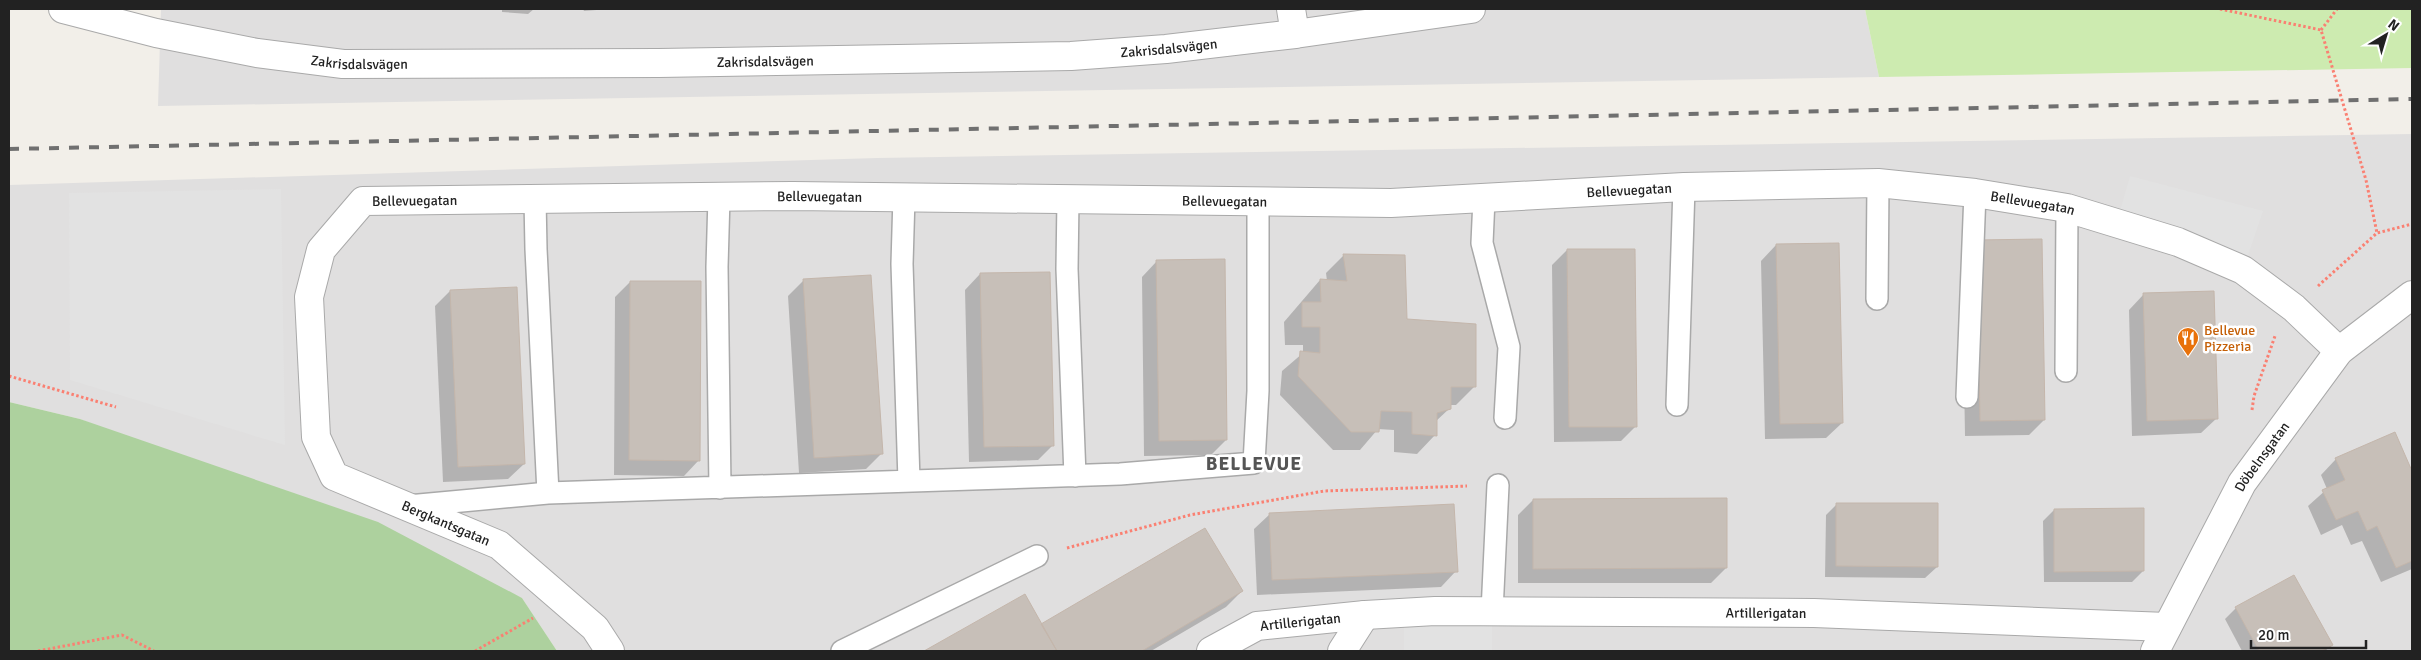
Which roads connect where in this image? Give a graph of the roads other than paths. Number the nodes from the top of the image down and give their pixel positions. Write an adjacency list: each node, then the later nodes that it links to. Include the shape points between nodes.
1 (63, 9): 4 (street, Zakrisdalsvägen, via 257,54 343,64 1071,56 1166,48)
2 (1471, 9): 3 (street, Zakrisdalsvägen)
3 (1368, 16): 4 (street, Zakrisdalsvägen)
4 (1293, 22)
5 (1878, 183): 6 (street, Bellevuegatan); 7 (street, Bellevuegatan); 16 (lane)
6 (1684, 187): 12 (street, Bellevuegatan); 20 (lane)
7 (1975, 193): 14 (street, Bellevuegatan); 19 (lane)
8 (719, 197): 9 (street, Bellevuegatan); 10 (street, Bellevuegatan); 26 (lane)
9 (904, 197): 11 (street, Bellevuegatan); 24 (lane, via 902,264)
10 (535, 199): 22 (street, Bellevuegatan, via 363,201 321,250 309,298 311,364 316,437); 27 (lane)
11 (1068, 199): 13 (street, Bellevuegatan); 23 (lane, via 1067,269)
12 (1484, 199): 13 (street, Bellevuegatan, via 1391,203); 21 (lane, via 1482,244 1509,347)
13 (1258, 202): 23 (lane, via 1258,392 1254,463)
14 (2067, 208): 17 (street, Bellevuegatan, via 2178,242 2243,270 2294,308); 18 (lane)
15 (2412, 295): 17 (street, Döbelnsgatan)
16 (1877, 299)
17 (2339, 352): 32 (street, Döbelnsgatan, via 2242,483)
18 (2066, 371)
19 (1967, 397)
20 (1677, 405)
21 (1505, 418)
22 (334, 476): 28 (street, Bergkantsgatan)
23 (1075, 476): 24 (lane)
24 (909, 481): 26 (lane)
25 (1498, 485): 30 (lane)
26 (720, 488): 27 (lane)
27 (548, 493): 28 (lane)
28 (408, 506): 33 (street, Bergkantsgatan, via 499,545 595,628)
29 (1037, 556): 34 (lane)
30 (1492, 612): 31 (street, Artillerigatan); 32 (street, Artillerigatan, via 1814,612)
31 (1365, 614): 35 (street, Artillerigatan, via 1256,626); 36 (street, Artillerigatan)
32 (2167, 627): 37 (street, Döbelnsgatan)
33 (610, 651)
34 (842, 651)
35 (1211, 651)
36 (1342, 651)
37 (2155, 651)

